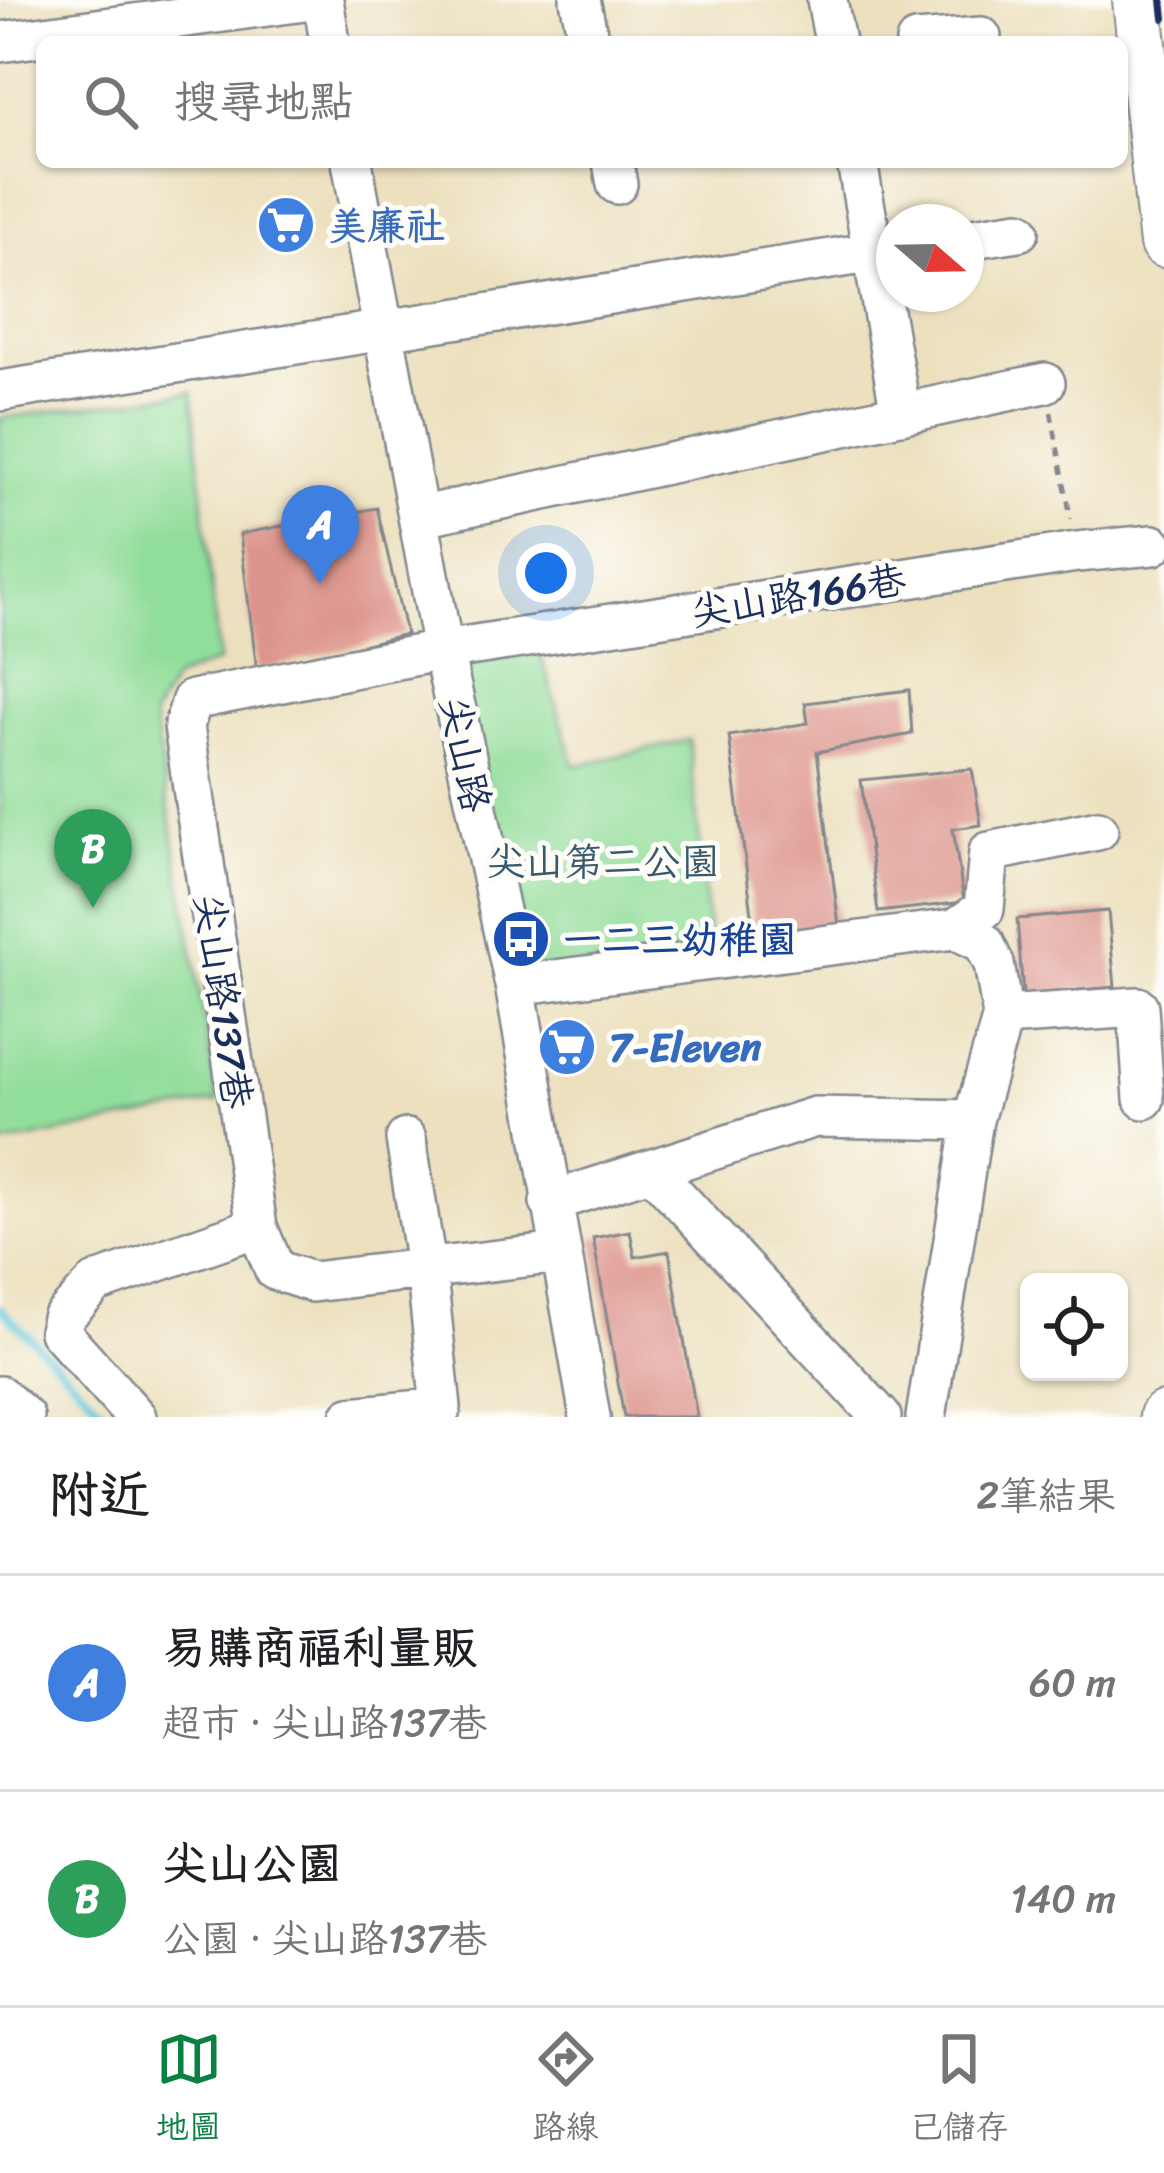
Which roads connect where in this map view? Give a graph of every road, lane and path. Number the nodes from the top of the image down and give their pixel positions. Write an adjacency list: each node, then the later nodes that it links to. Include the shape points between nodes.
1 (312, 0): 6 (street)
2 (323, 0): 7 (street)
3 (580, 0): 8 (street)
4 (827, 0): 9 (street)
5 (1137, 0): 17 (main road)
6 (45, 36)
7 (329, 36)
8 (588, 36)
9 (834, 36)
10 (36, 37): 11 (street)
11 (0, 42)
12 (353, 168): 20 (street, 尖山路)
13 (859, 168): 14 (street)
14 (876, 224)
15 (1019, 231): 16 (street)
16 (984, 236)
17 (1164, 243)
18 (876, 251): 20 (street)
19 (890, 312): 23 (street)
20 (382, 330): 22 (street); 24 (street, 尖山路)
21 (1045, 383): 23 (street); 26 (path)
22 (0, 391)
23 (901, 414): 24 (street)
24 (418, 517): 27 (street, 尖山路)
25 (1153, 545): 26 (street, 尖山路166巷)
26 (1077, 552): 27 (street, 尖山路166巷)
27 (443, 650): 30 (street, 尖山路); 37 (street, 尖山路137巷, via 192,700 184,726)
28 (1098, 830): 29 (street, via 989,852 984,909)
29 (955, 929): 30 (street); 31 (street, via 984,943)
30 (515, 986): 36 (street, 尖山路)
31 (1004, 1016): 32 (street, via 1138,1006); 33 (street)
32 (1144, 1099)
33 (973, 1120): 35 (street, via 814,1117); 46 (street)
34 (406, 1139): 39 (street)
35 (652, 1170): 36 (street); 45 (street)
36 (550, 1202): 38 (street, 尖山路)
37 (257, 1227): 39 (street, 尖山路137巷, via 275,1270 312,1282); 42 (street, via 96,1283 62,1319 59,1331)
38 (559, 1253): 39 (street, 尖山路137巷); 44 (street, 尖山路)
39 (426, 1266): 43 (street, via 441,1408)
40 (0, 1396): 41 (street)
41 (24, 1417)
42 (136, 1417)
43 (351, 1417)
44 (590, 1417)
45 (880, 1417)
46 (926, 1417)

